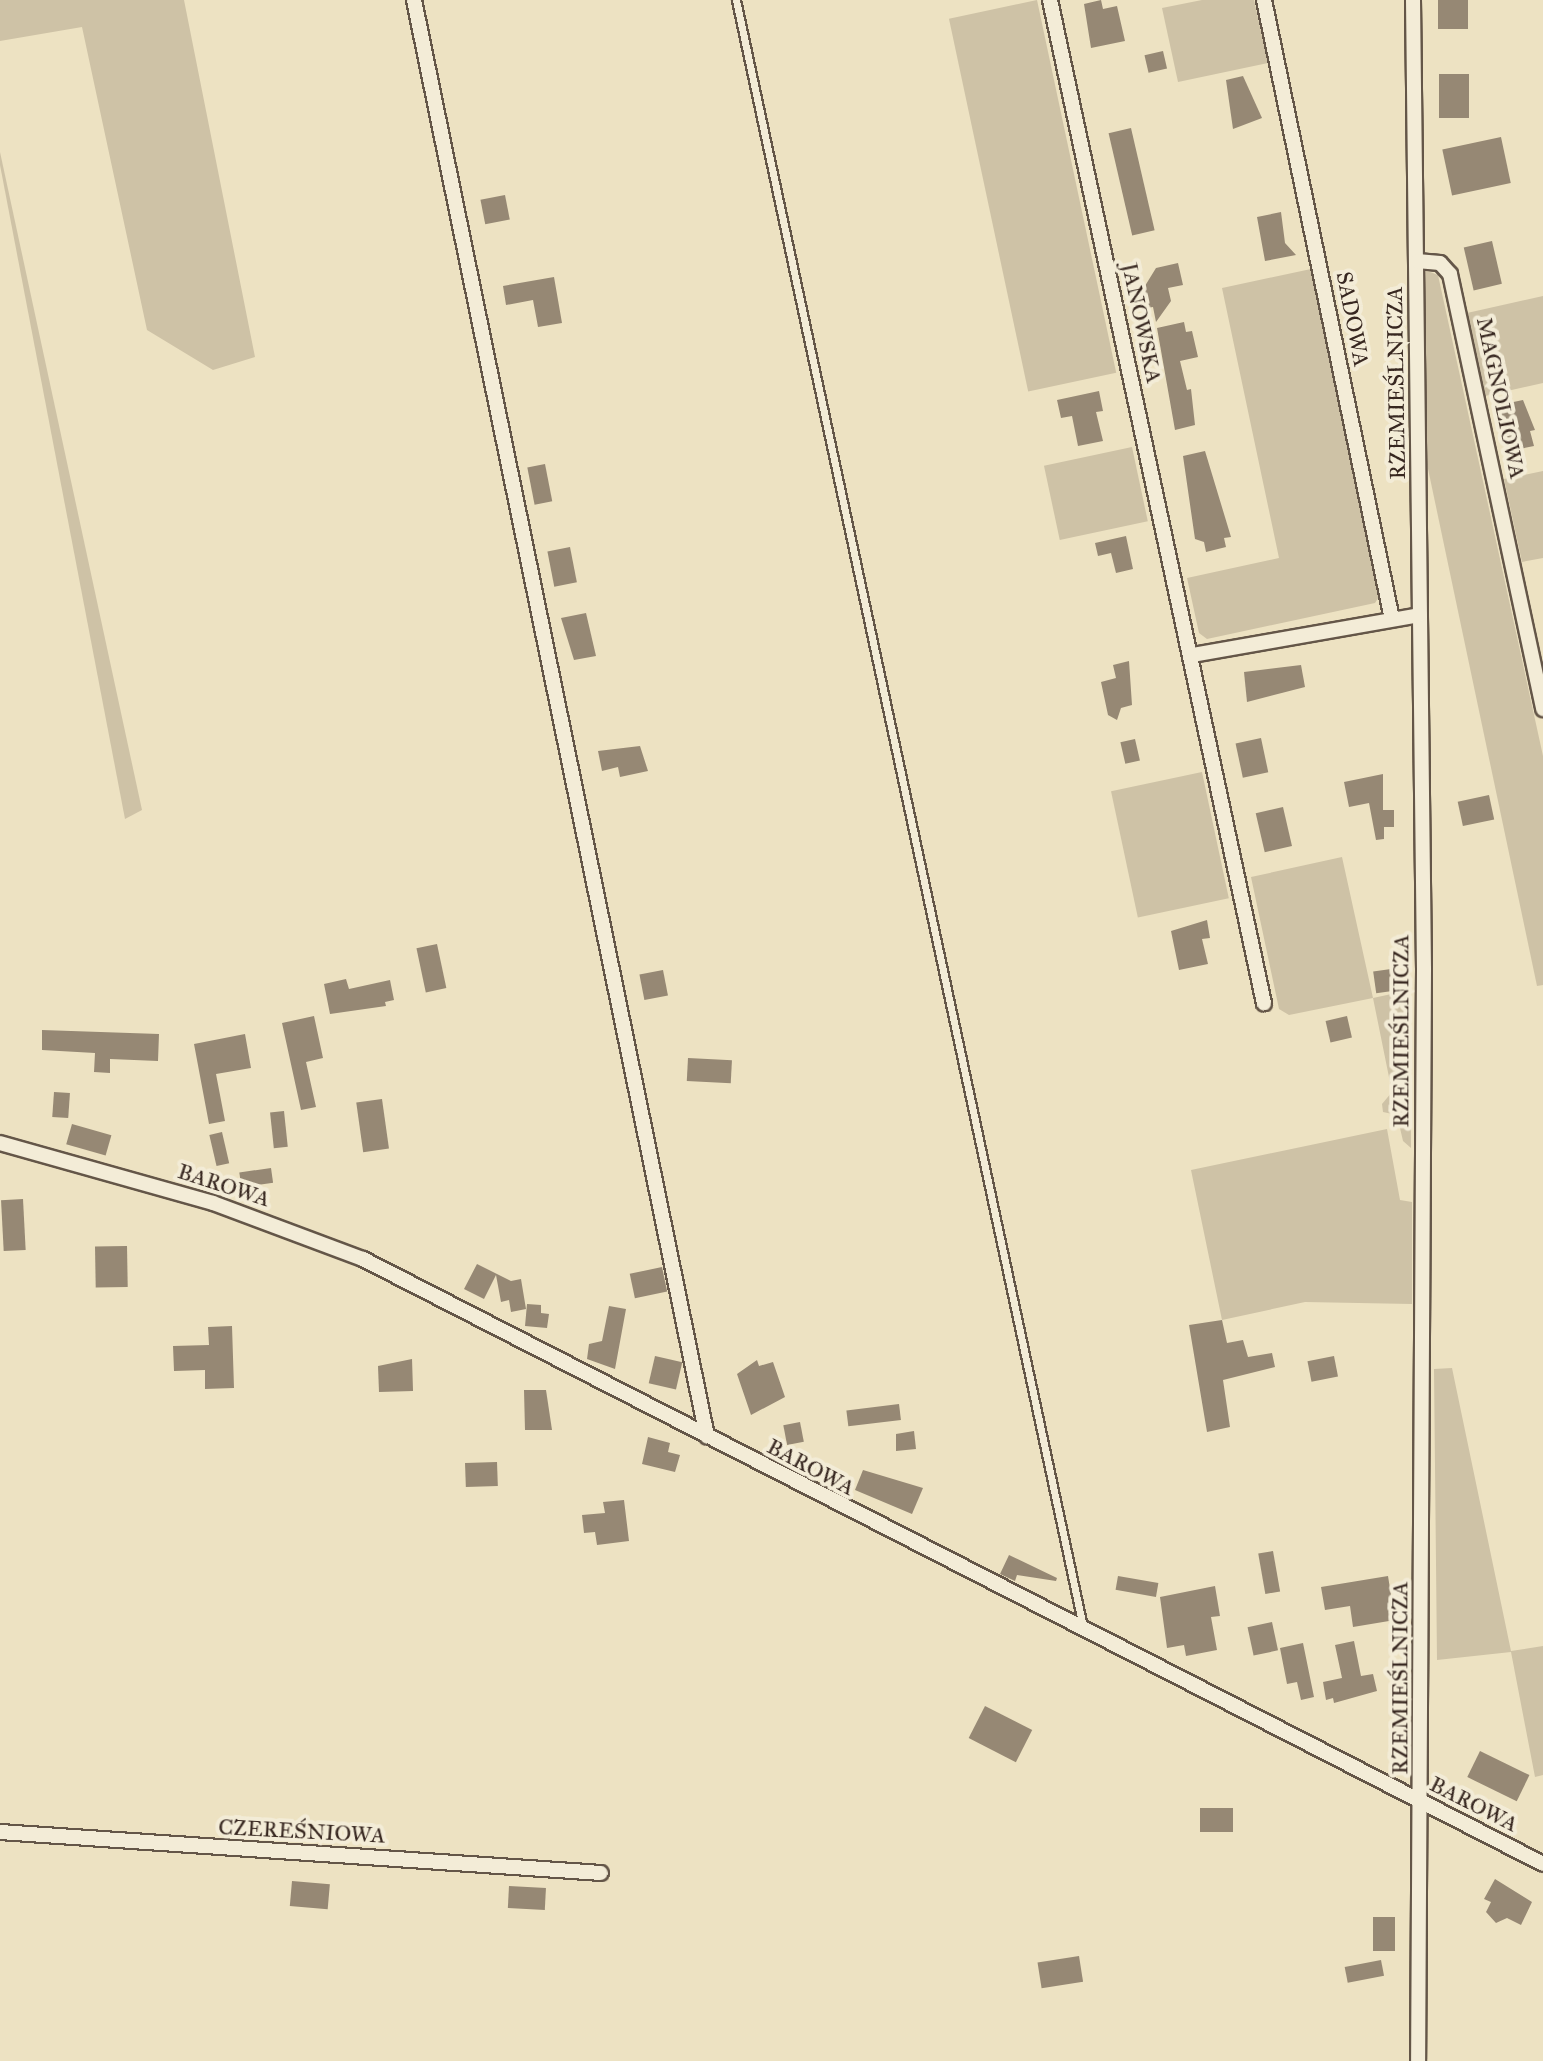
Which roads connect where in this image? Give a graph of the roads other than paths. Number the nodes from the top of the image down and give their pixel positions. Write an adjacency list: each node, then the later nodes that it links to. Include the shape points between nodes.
1 (414, 0): 13 (street)
2 (736, 0): 14 (lane)
3 (1050, 0): 9 (street, JANOWSKA)
4 (1264, 0): 8 (street, SADOWA)
5 (1413, 0): 6 (street, RZEMIEŚLNICZA)
6 (1417, 261): 7 (street, RZEMIEŚLNICZA); 10 (street, MAGNOLIOWA, via 1440,263 1450,274)
7 (1420, 615): 8 (street); 15 (street, RZEMIEŚLNICZA)
8 (1392, 619): 9 (street)
9 (1193, 655): 11 (street, JANOWSKA)
10 (1543, 709)
11 (1264, 1003)
12 (0, 1143): 13 (street, BAROWA, via 213,1203 363,1259)
13 (707, 1436): 14 (street, BAROWA)
14 (1084, 1633): 15 (street, BAROWA)
15 (1422, 1803): 17 (street, BAROWA); 19 (street, RZEMIEŚLNICZA)
16 (0, 1832): 18 (street, CZEREŚNIOWA)
17 (1543, 1864)
18 (601, 1873)
19 (1418, 2061)

